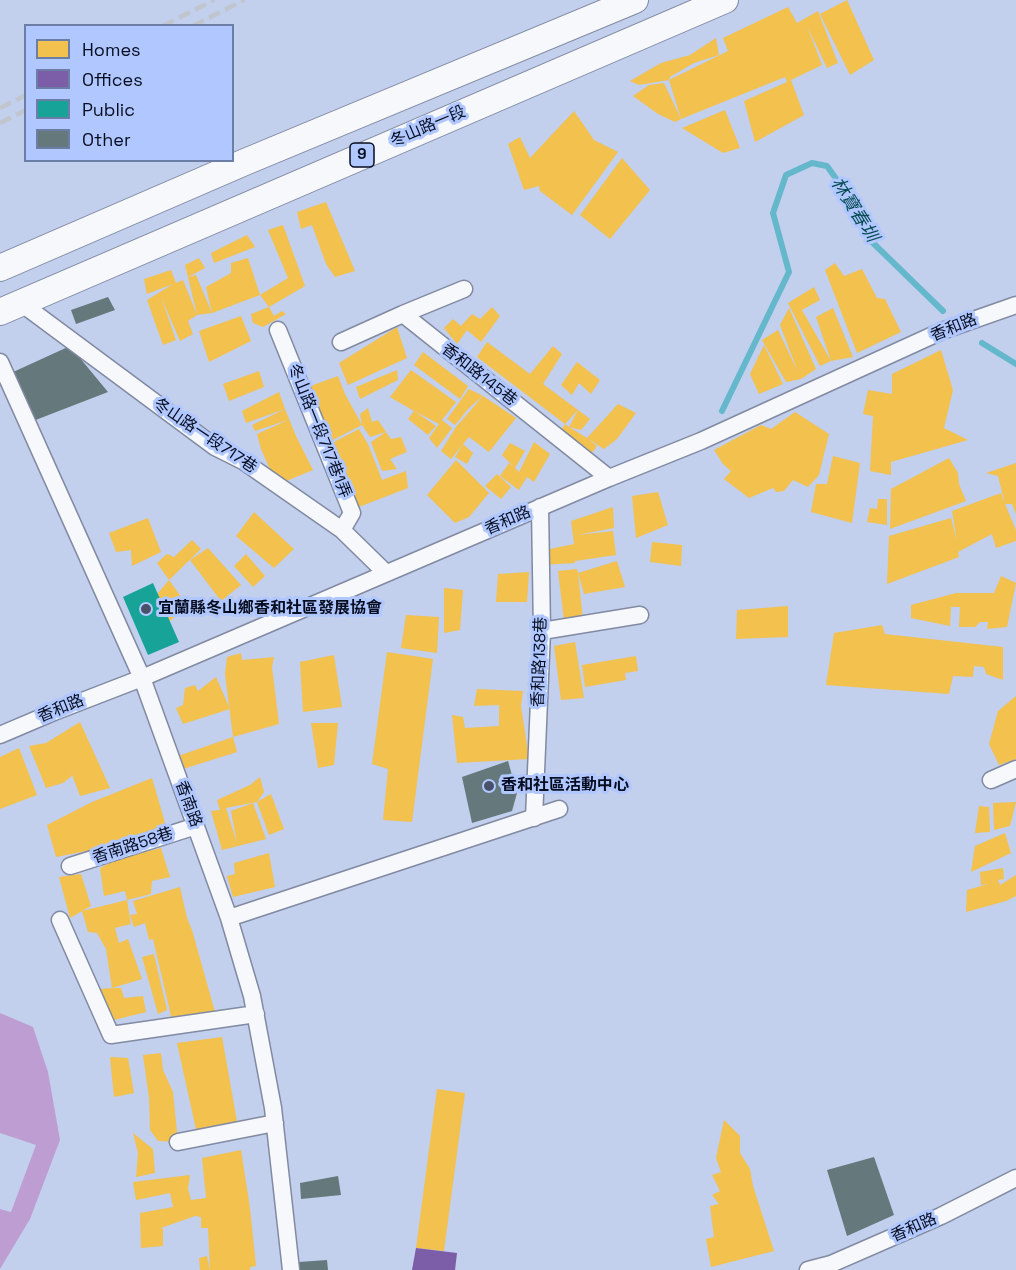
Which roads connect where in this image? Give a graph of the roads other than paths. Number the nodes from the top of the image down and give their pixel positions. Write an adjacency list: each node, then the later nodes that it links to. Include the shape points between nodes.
1 (635, 0): 3 (main road, 9)
2 (725, 0): 6 (main road, 冬山路一段 / 9)
3 (0, 268)
4 (464, 289): 7 (street)
5 (1016, 304): 11 (street, 香和路, via 949,329 701,441)
6 (10, 308): 13 (street, 冬山路一段717巷)
7 (403, 314): 9 (street); 11 (street, 香和路145巷)
8 (278, 330): 13 (street, 冬山路一段717巷1弄, via 352,513)
9 (341, 342)
10 (0, 362): 17 (street, 香南路)
11 (609, 478): 12 (street, 香和路)
12 (540, 507): 14 (street, 香和路); 16 (street, 香和路138巷)
13 (342, 530): 14 (street, 冬山路一段717巷)
14 (386, 573): 17 (street, 香和路)
15 (640, 615): 16 (street)
16 (542, 631): 22 (street, 香和路138巷)
17 (142, 678): 18 (street, 香和路); 23 (street, 香南路)
18 (0, 735)
19 (1016, 769): 20 (street)
20 (991, 780)
21 (559, 809): 22 (street)
22 (534, 818): 25 (street)
23 (196, 826): 24 (street, 香南路58巷); 25 (street, 香南路)
24 (70, 866)
25 (229, 918): 27 (street, 香南路)
26 (60, 920): 27 (street, via 111,1035)
27 (256, 1014): 28 (street, 香南路)
28 (275, 1123): 29 (street); 31 (street, 香南路)
29 (178, 1142)
30 (1016, 1178): 32 (street, 香和路, via 941,1216 831,1264)
31 (291, 1270)
32 (808, 1270)

